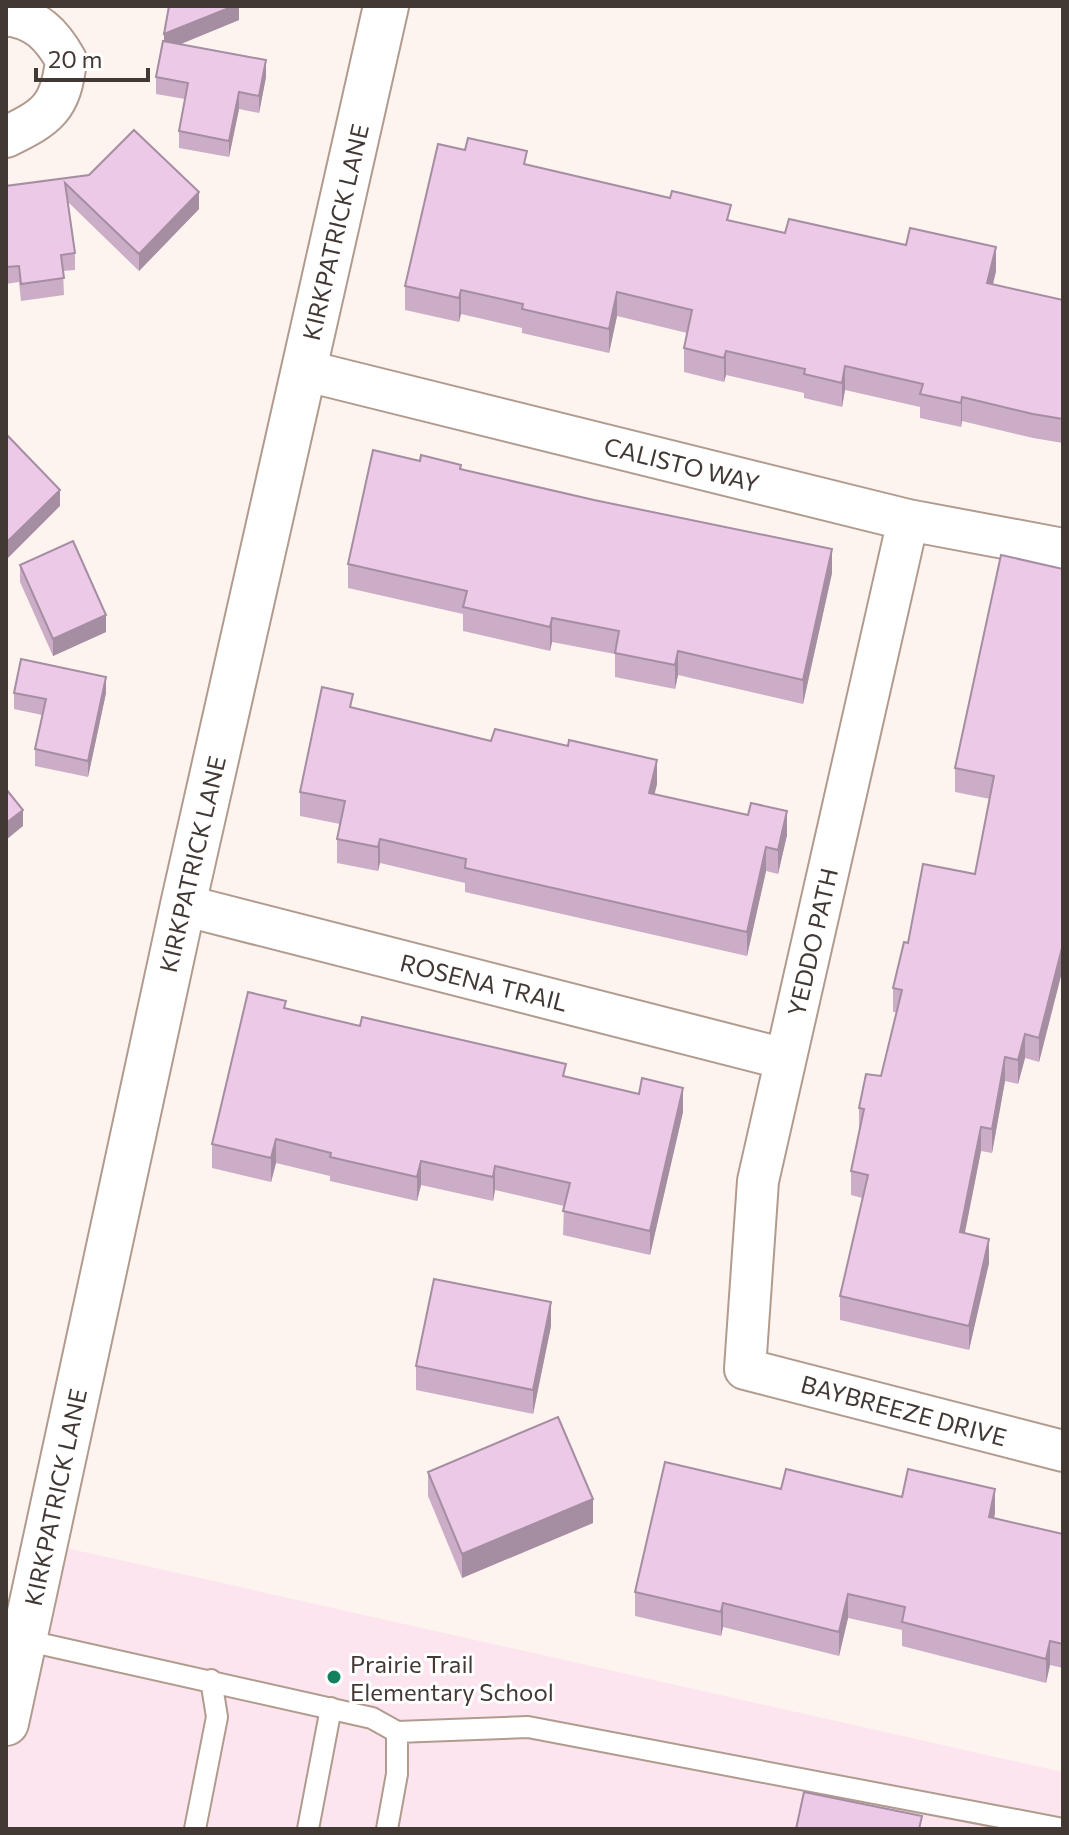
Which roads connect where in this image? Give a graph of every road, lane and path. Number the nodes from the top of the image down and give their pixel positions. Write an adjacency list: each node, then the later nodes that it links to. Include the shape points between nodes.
1 (386, 6): 4 (street, KIRKPATRICK LANE)
2 (6, 15): 3 (street, via 31,20 55,40 66,60 57,101 43,119)
3 (6, 137)
4 (303, 370): 5 (street, CALISTO WAY); 7 (street, KIRKPATRICK LANE)
5 (908, 520): 6 (street, CALISTO WAY); 8 (street, YEDDO PATH)
6 (1063, 549)
7 (183, 905): 8 (street, ROSENA TRAIL); 11 (street, KIRKPATRICK LANE)
8 (785, 1059): 9 (street, YEDDO PATH, via 758,1181)
9 (745, 1369): 10 (street, BAYBREEZE DRIVE)
10 (1063, 1451)
11 (24, 1640): 12 (lane); 14 (street, KIRKPATRICK LANE)
12 (211, 1680): 13 (lane); 16 (lane, via 217,1717)
13 (331, 1708): 15 (lane, via 372,1718); 17 (lane)
14 (6, 1723)
15 (397, 1732): 18 (lane, via 397,1774); 19 (lane, via 528,1727)
16 (195, 1829)
17 (308, 1829)
18 (387, 1829)
19 (1063, 1829)

